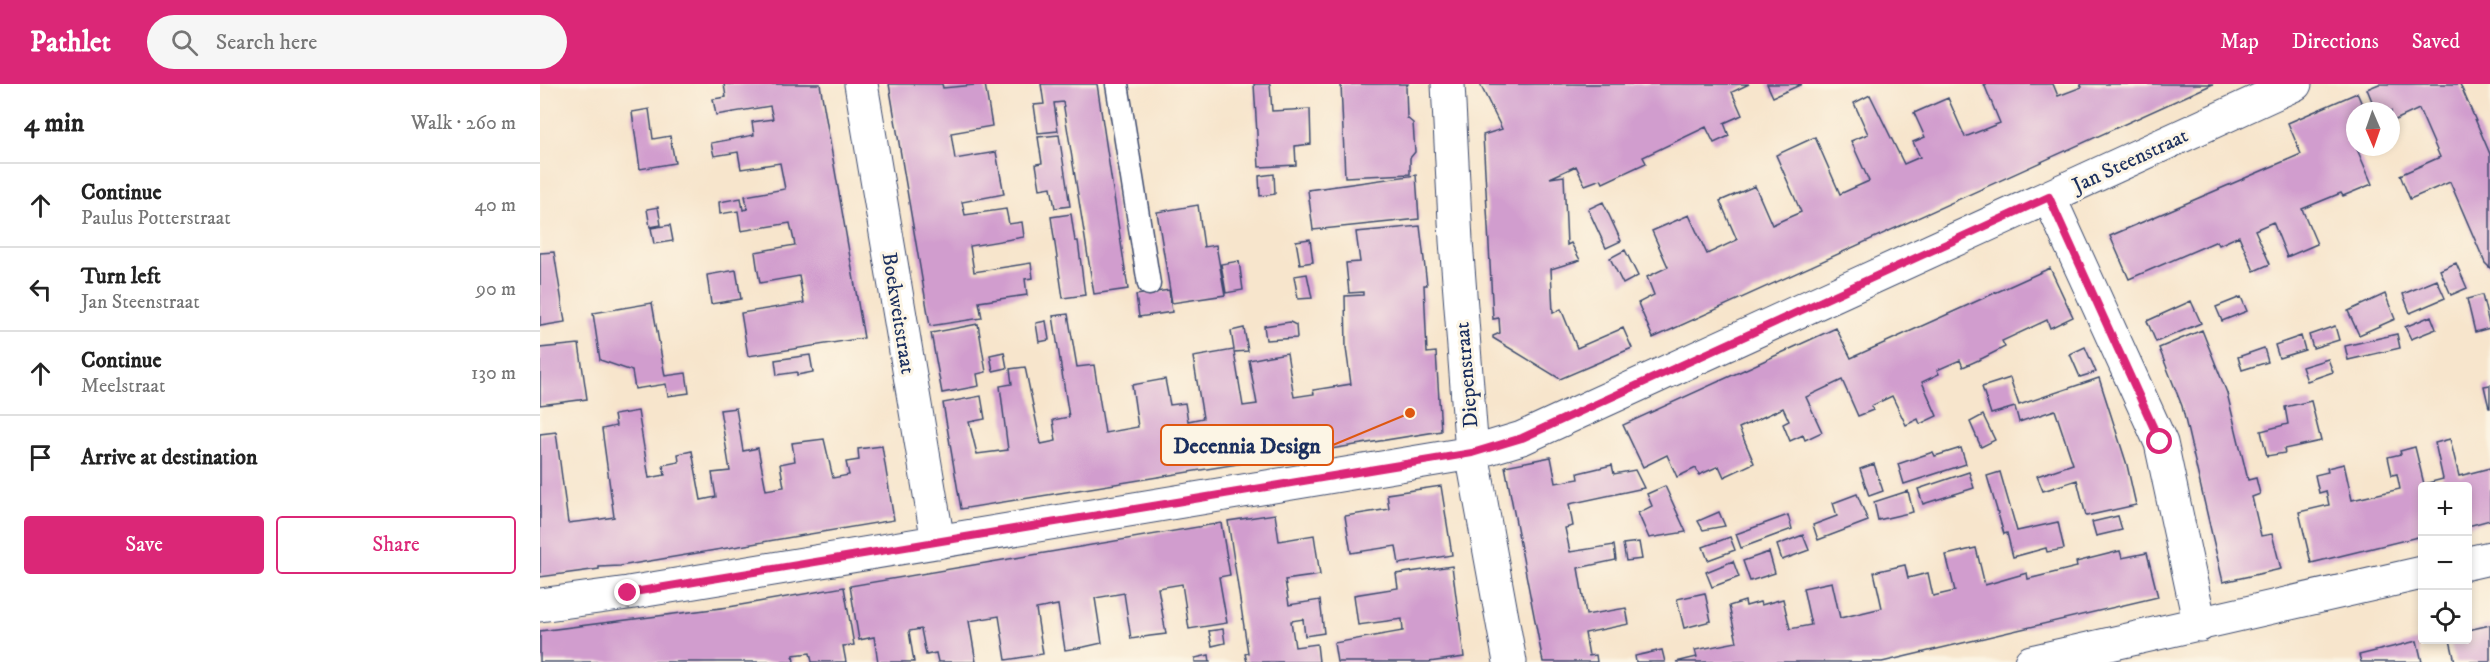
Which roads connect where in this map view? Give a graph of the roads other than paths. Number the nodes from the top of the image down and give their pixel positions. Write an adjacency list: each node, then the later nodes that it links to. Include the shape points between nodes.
1 (861, 84): 8 (street, Boekweitstraat)
2 (1117, 84): 6 (lane)
3 (1448, 84): 7 (street, Diepenstraat)
4 (2295, 84): 5 (street, Jan Steenstraat)
5 (2049, 197): 7 (street, Jan Steenstraat, via 1533,434); 13 (street, via 2160,442)
6 (1149, 285)
7 (1472, 453): 8 (street, Jan Steenstraat); 14 (street, Diepenstraat)
8 (938, 542): 12 (street, Jan Steenstraat)
9 (2490, 558): 10 (street)
10 (2472, 562)
11 (2418, 574): 13 (street)
12 (540, 604)
13 (2200, 625): 15 (street)
14 (1510, 662)
15 (2033, 662)

